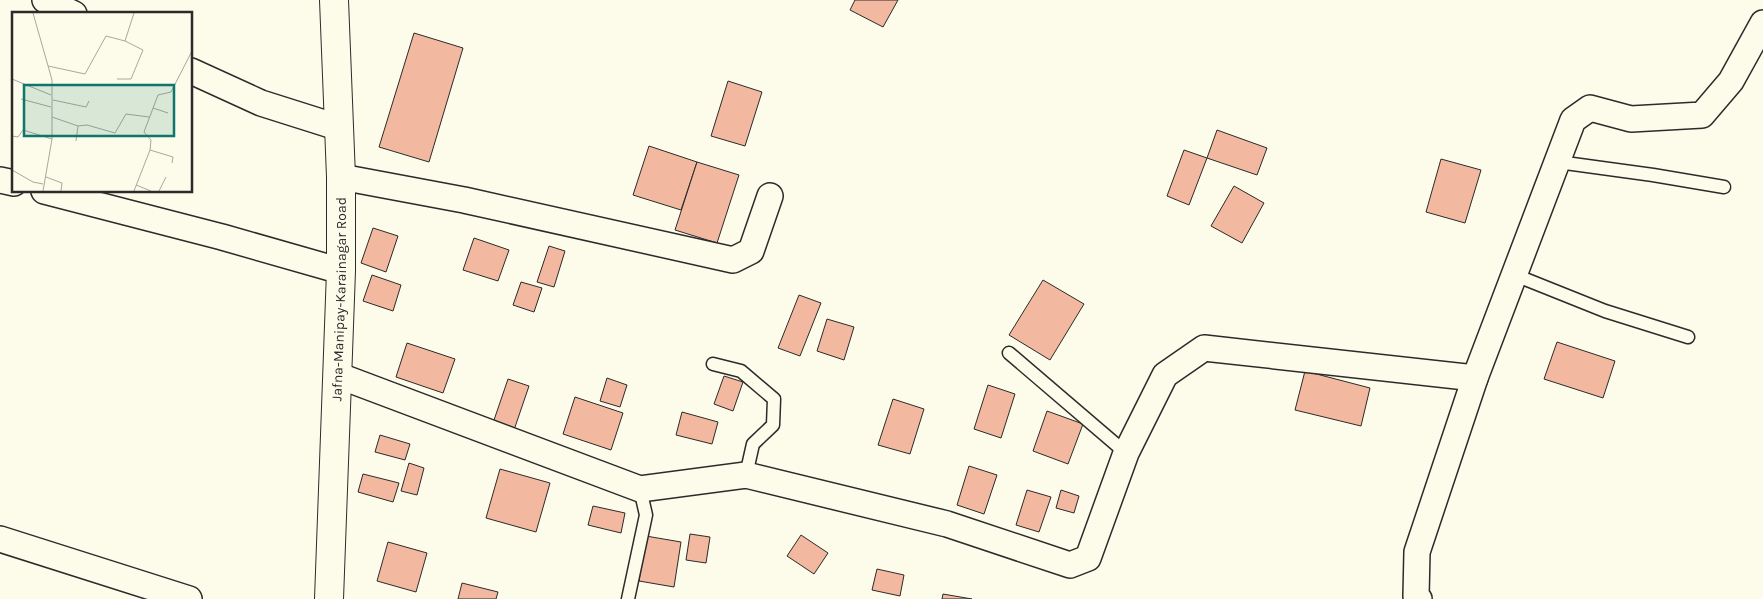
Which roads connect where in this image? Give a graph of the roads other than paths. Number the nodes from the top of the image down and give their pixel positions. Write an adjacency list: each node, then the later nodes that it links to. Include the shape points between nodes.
1 (46, 0): 3 (street)
2 (334, 0): 6 (main road, Jafna-Manipay-Karainagar Road)
3 (70, 12)
4 (1763, 23): 7 (street, via 1731,81 1702,115 1631,119 1590,108 1573,120)
5 (192, 71): 6 (street, via 260,103)
6 (340, 128): 8 (main road, Jafna-Manipay-Karainagar Road)
7 (1558, 162): 9 (lane); 13 (street)
8 (341, 177): 11 (street, via 464,200 733,260 750,251); 12 (main road, Jafna-Manipay-Karainagar Road)
9 (1724, 187)
10 (48, 192): 12 (street)
11 (770, 196)
12 (341, 271): 17 (main road, Jafna-Manipay-Karainagar Road)
13 (1515, 275): 14 (lane, via 1605,311); 18 (street)
14 (1688, 337)
15 (1010, 353): 19 (lane)
16 (713, 364): 20 (lane, via 741,371 774,399 773,425 753,444)
17 (337, 375): 21 (street); 24 (main road, Jafna-Manipay-Karainagar Road)
18 (1475, 378): 19 (street, via 1204,348 1165,375); 26 (street, via 1417,552 1416,596)
19 (1126, 453): 20 (street, via 1088,558 1070,565 947,524)
20 (746, 474): 21 (street)
21 (640, 490): 25 (lane, via 646,515)
22 (0, 539): 23 (street)
23 (189, 599)
24 (329, 599)
25 (628, 599)
26 (1419, 599)

